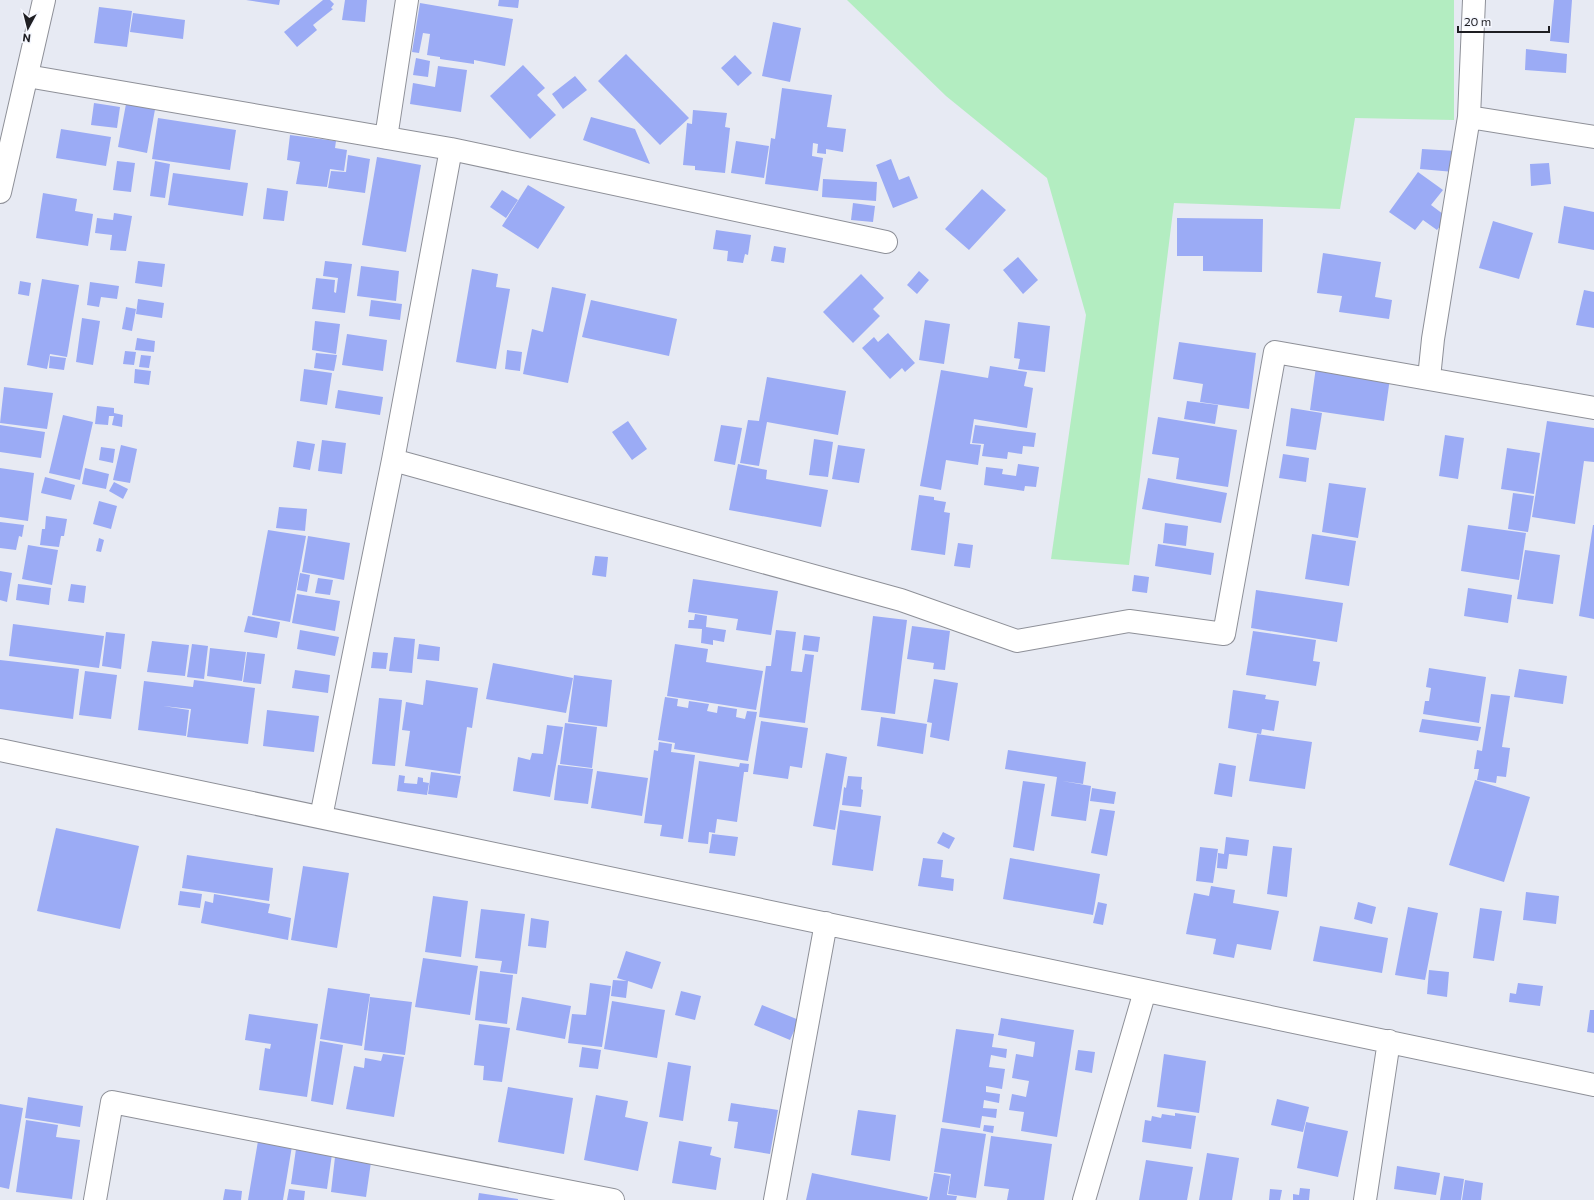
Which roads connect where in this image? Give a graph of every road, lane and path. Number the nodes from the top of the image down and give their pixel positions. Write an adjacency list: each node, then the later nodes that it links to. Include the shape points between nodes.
1 (44, 0): 4 (street)
2 (407, 0): 6 (street)
3 (1474, 0): 5 (street)
4 (27, 76): 6 (street); 9 (street)
5 (1469, 117): 7 (street); 11 (street)
6 (386, 138): 8 (street)
7 (1594, 138)
8 (452, 149): 10 (street); 13 (street)
9 (0, 192)
10 (886, 242)
11 (1429, 378): 12 (street); 13 (street, via 1275,352 1224,634 1129,621 1017,641 901,600)
12 (1594, 408)
13 (393, 460): 15 (street)
14 (0, 750): 15 (street)
15 (321, 817): 16 (street)
16 (826, 923): 17 (street); 22 (street)
17 (1145, 991): 18 (street); 23 (street)
18 (1389, 1041): 19 (street); 24 (street)
19 (1594, 1085)
20 (95, 1200): 21 (street, via 112,1102)
21 (613, 1200)
22 (774, 1200)
23 (1084, 1200)
24 (1365, 1200)

